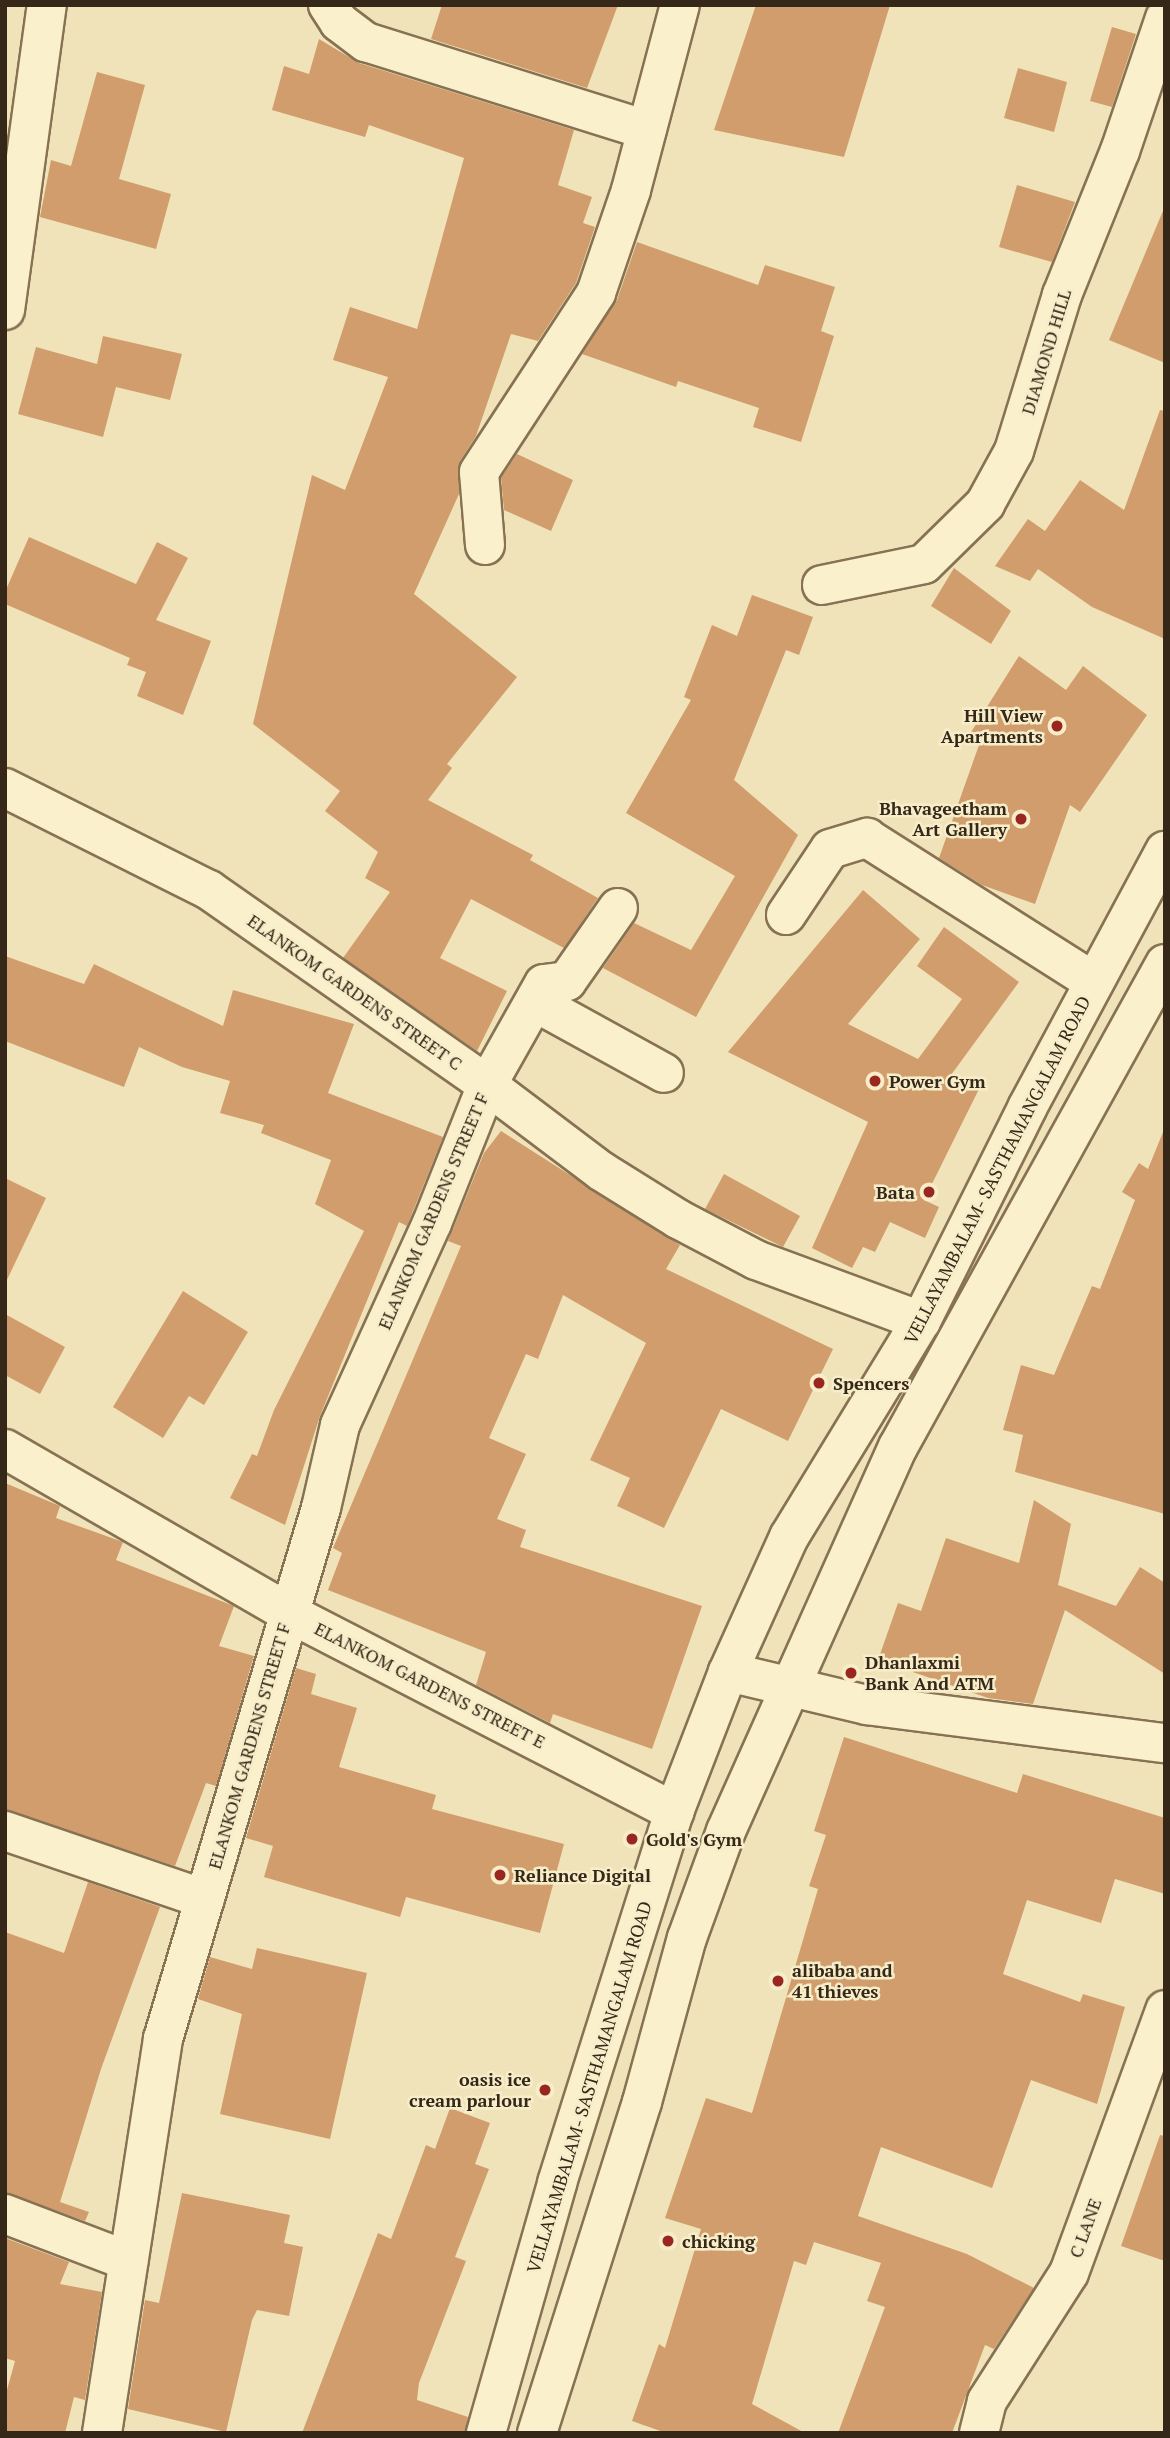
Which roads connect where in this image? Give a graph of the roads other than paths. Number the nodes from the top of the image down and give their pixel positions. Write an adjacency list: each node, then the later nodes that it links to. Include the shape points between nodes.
1 (47, 5): 6 (street)
2 (328, 5): 5 (street, via 339,22 366,42)
3 (680, 5): 5 (street)
4 (1165, 18): 8 (street, DIAMOND HILL, via 1062,295 1014,451 985,504 924,565)
5 (647, 130): 7 (street, via 596,293 479,472)
6 (5, 310)
7 (485, 545)
8 (822, 585)
9 (5, 788): 17 (street, ELANKOM GARDENS STREET C, via 209,890)
10 (1165, 851): 14 (street, VELLAYAMBALAM- SASTHAMANGALAM ROAD)
11 (618, 908): 15 (street, ELANKOM GARDENS STREET F, via 567,981 544,984)
12 (786, 915): 14 (street, via 830,849 867,838)
13 (1165, 964): 22 (street, via 898,1447)
14 (1094, 982): 18 (street, VELLAYAMBALAM- SASTHAMANGALAM ROAD)
15 (535, 1002): 16 (street); 17 (street, ELANKOM GARDENS STREET F)
16 (664, 1073)
17 (487, 1085): 18 (street, ELANKOM GARDENS STREET C, via 601,1171 678,1219 756,1260); 20 (street, ELANKOM GARDENS STREET F, via 432,1223 340,1425 321,1508)
18 (921, 1321): 21 (street, VELLAYAMBALAM- SASTHAMANGALAM ROAD, via 789,1537)
19 (5, 1449): 20 (street, ELANKOM GARDENS STREET E)
20 (287, 1612): 24 (street, ELANKOM GARDENS STREET E); 26 (street, ELANKOM GARDENS STREET F)
21 (728, 1672): 22 (street); 24 (street, VELLAYAMBALAM- SASTHAMANGALAM ROAD)
22 (789, 1689): 23 (street, via 867,1705); 29 (street, via 722,1843 687,1938)
23 (1165, 1744)
24 (674, 1812): 28 (street, VELLAYAMBALAM- SASTHAMANGALAM ROAD)
25 (5, 1831): 26 (street)
26 (205, 1899): 32 (street, ELANKOM GARDENS STREET F, via 163,2039)
27 (1165, 2010): 30 (street, C LANE)
28 (608, 2020): 29 (street); 34 (street, VELLAYAMBALAM- SASTHAMANGALAM ROAD)
29 (661, 2037): 35 (street)
30 (1158, 2050): 36 (street, C LANE, via 1069,2273 988,2402)
31 (5, 2214): 32 (street)
32 (128, 2261): 33 (street, ELANKOM GARDENS STREET F)
33 (102, 2433)
34 (486, 2433)
35 (537, 2433)
36 (979, 2433)

